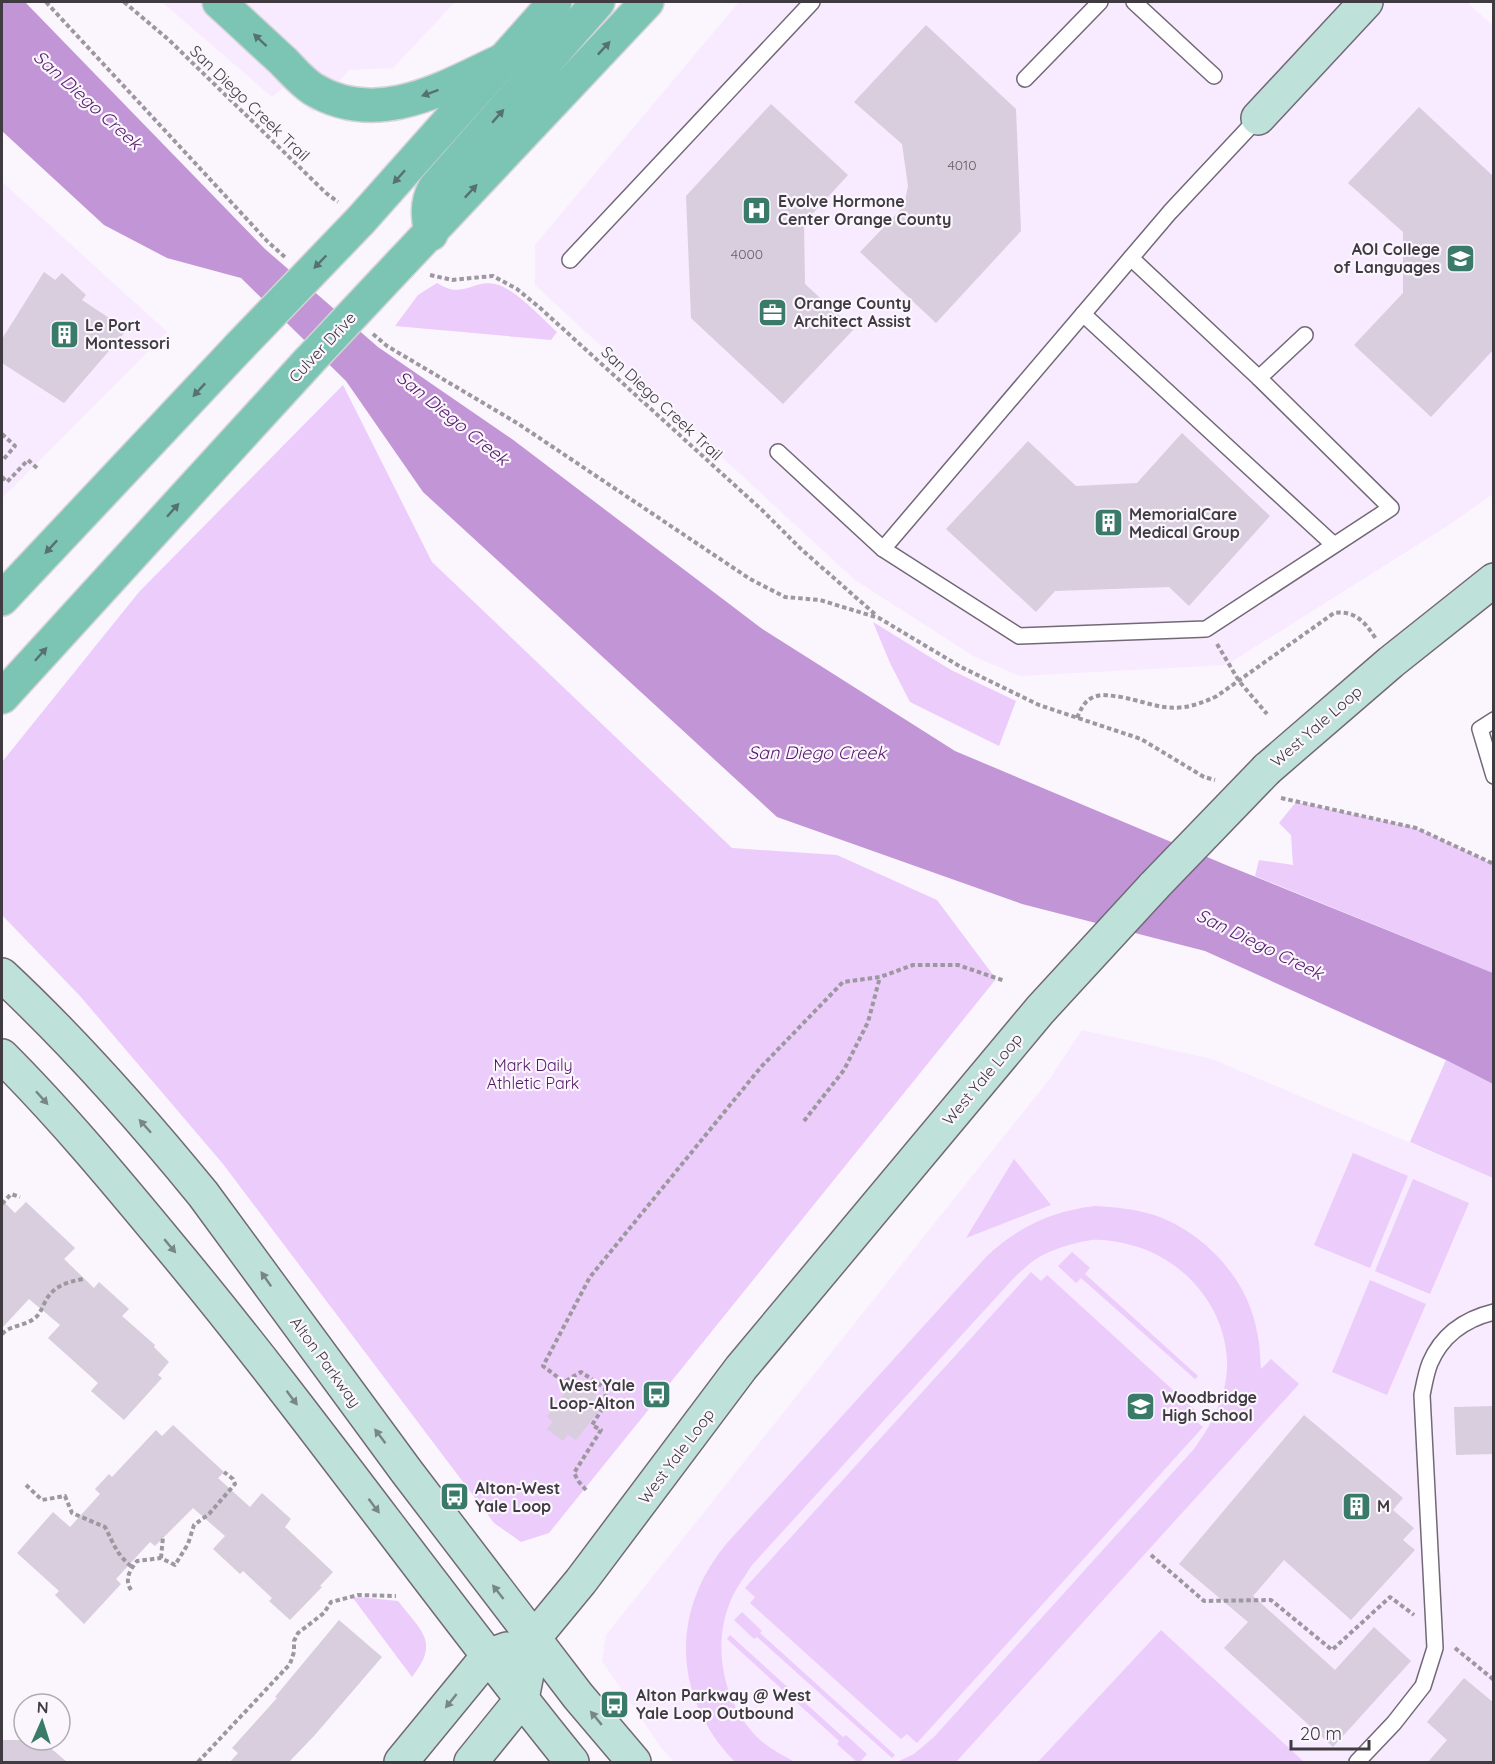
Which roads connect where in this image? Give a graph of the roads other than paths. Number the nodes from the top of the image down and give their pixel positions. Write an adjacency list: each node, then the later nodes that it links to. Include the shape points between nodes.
1 (219, 2): 9 (main road, one-way to 1, via 430,94 382,106 360,106 312,88)
2 (555, 2): 9 (main road)
3 (598, 2): 13 (main road, one-way to 3, via 428,200 434,189)
4 (647, 2): 13 (main road, Culver Drive, one-way to 4)
5 (812, 2): 15 (lane)
6 (1100, 2): 11 (lane)
7 (1134, 2): 10 (lane)
8 (1366, 2): 12 (main road)
9 (503, 60): 23 (main road, one-way to 23, bridge, via 361,220)
10 (1214, 76)
11 (1025, 79)
12 (1258, 118): 14 (lane)
13 (431, 234): 24 (main road, Culver Drive, one-way to 13, bridge, via 308,362)
14 (1131, 258): 16 (lane); 18 (lane)
15 (570, 260)
16 (1083, 314): 20 (lane); 21 (lane)
17 (1305, 335): 18 (lane)
18 (1259, 378): 20 (lane, via 1391,508)
19 (778, 452): 21 (lane)
20 (1334, 545): 21 (lane, via 1206,629 1019,636)
21 (883, 549)
22 (1494, 580): 30 (main road, West Yale Loop, bridge, via 1391,662 1040,1010 741,1368)
23 (2, 599)
24 (2, 697)
25 (1494, 720): 26 (lane, via 1480,729)
26 (1494, 776)
27 (2, 975): 30 (main road, Alton Parkway, one-way to 27, via 203,1194 90,1064)
28 (2, 1056): 31 (main road, one-way to 31, via 117,1182 199,1281)
29 (1494, 1312): 37 (lane, via 1474,1317 1450,1333 1430,1362 1422,1395 1435,1648 1424,1686)
30 (534, 1638): 31 (main road, West Yale Loop); 32 (main road, West Yale Loop); 36 (main road, Alton Parkway, one-way to 30)
31 (488, 1656): 32 (main road); 33 (main road, West Yale Loop, one-way to 33)
32 (522, 1700): 34 (main road, West Yale Loop); 35 (main road)
33 (401, 1762)
34 (471, 1762)
35 (572, 1762)
36 (634, 1762)
37 (1357, 1762)

